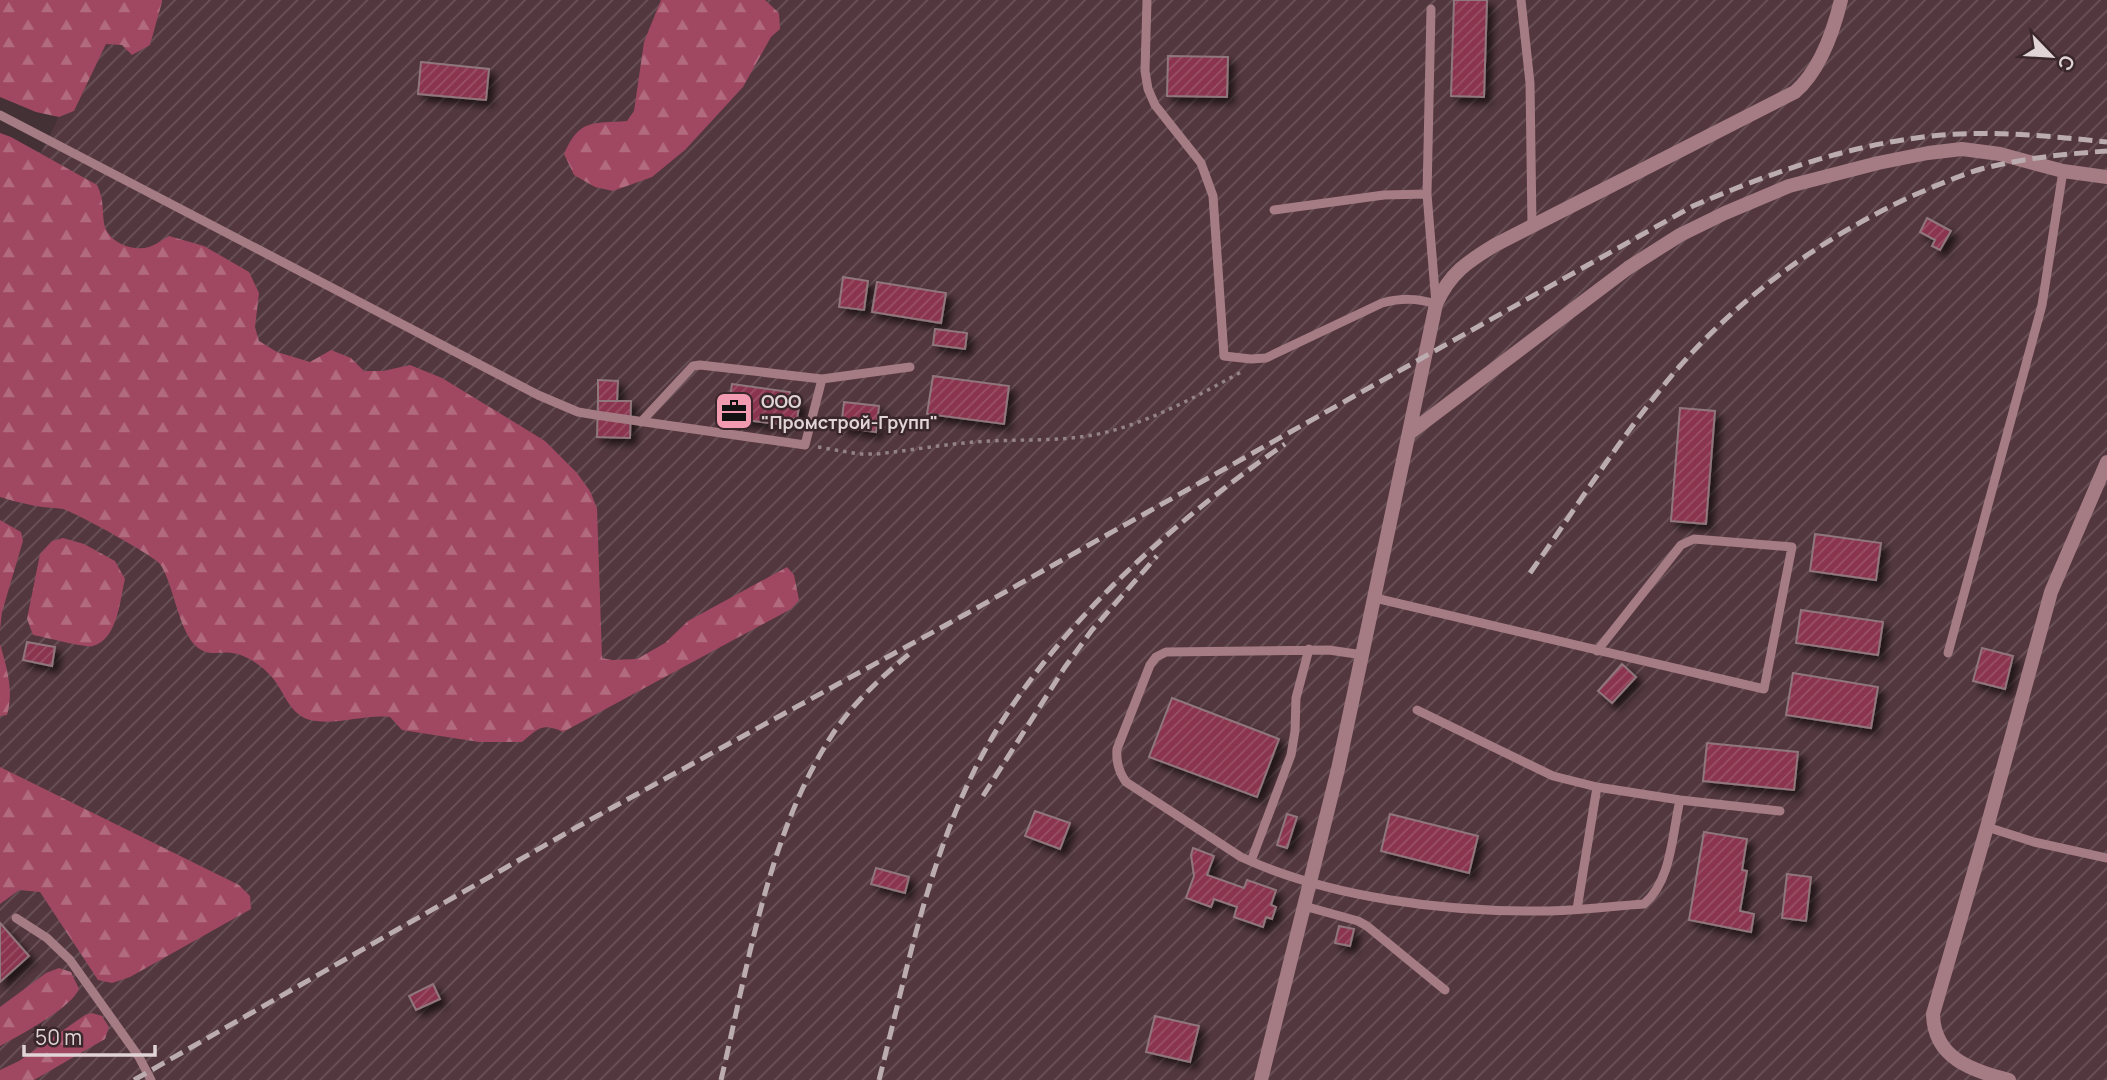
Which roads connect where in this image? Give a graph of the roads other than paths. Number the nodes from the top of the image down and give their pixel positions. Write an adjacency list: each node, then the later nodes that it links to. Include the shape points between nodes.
1 (1147, 0): 11 (lane, via 1148,89 1154,105 1201,163 1213,196 1224,356 1266,358 1401,298)
2 (1521, 0): 10 (lane, via 1530,83)
3 (1841, 0): 10 (street, via 1816,68 1795,92)
4 (1431, 9): 8 (lane)
5 (0, 115): 14 (lane, via 538,396 578,412)
6 (2063, 171): 7 (street); 15 (street, via 1962,149 1928,152 1788,186 1680,235 1628,268); 20 (lane, via 2042,305)
7 (2107, 177)
8 (1427, 194): 9 (lane, via 1384,195); 11 (lane)
9 (1274, 211)
10 (1532, 226): 11 (street, via 1469,261 1445,285)
11 (1436, 304): 15 (street)
12 (910, 368): 13 (lane)
13 (822, 379): 14 (lane, via 693,366); 14 (lane, via 805,445)
14 (641, 422)
15 (1411, 432): 17 (street)
16 (2107, 462): 26 (street, via 2051,592)
17 (1375, 598): 19 (lane); 21 (street)
18 (1309, 649): 21 (lane); 28 (lane, via 1296,698 1291,755); 28 (lane, via 1166,652 1156,657 1117,749 1118,767 1126,782)
19 (1597, 651): 19 (lane, via 1764,689 1792,547 1694,539 1681,545)
20 (1948, 653)
21 (1363, 655): 29 (street)
22 (1417, 710): 23 (lane, via 1553,776)
23 (1597, 787): 24 (lane); 31 (lane)
24 (1680, 800): 25 (lane); 31 (lane, via 1656,894 1644,904)
25 (1780, 811)
26 (1987, 827): 27 (lane); 36 (street, via 1933,1014 1933,1030 1958,1061)
27 (2107, 858)
28 (1251, 861): 29 (lane)
29 (1310, 883): 30 (street); 31 (lane, via 1440,906)
30 (1304, 906): 33 (lane, via 1367,926); 35 (street)
31 (1577, 909)
32 (16, 918): 34 (lane, via 70,960)
33 (1445, 990)
34 (151, 1080)
35 (1261, 1080)
36 (2009, 1080)

